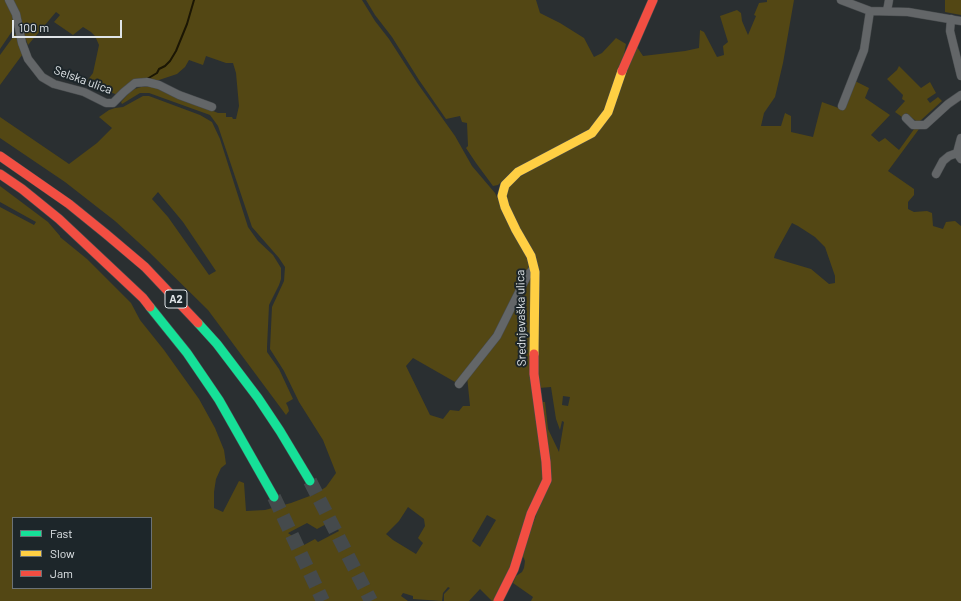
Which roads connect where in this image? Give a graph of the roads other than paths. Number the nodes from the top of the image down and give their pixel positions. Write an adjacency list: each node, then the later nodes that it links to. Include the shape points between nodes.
1 (9, 0): 12 (street, Selska ulica, via 16,14 28,59 42,77 54,84 84,92 106,103 113,103 135,83 146,82 160,85)
2 (653, 0): 19 (main road, Srednjevaška ulica, via 608,112 600,124 592,133 518,172 505,184 502,196 505,207 531,256)
3 (841, 0): 5 (street)
4 (889, 0): 6 (street)
5 (870, 11): 6 (street); 11 (street, via 864,50)
6 (887, 11): 7 (street)
7 (951, 20): 8 (street); 9 (street, via 950,31)
8 (961, 21)
9 (961, 76)
10 (961, 95): 13 (street, via 925,125 913,125)
11 (842, 106)
12 (212, 107)
13 (906, 118)
14 (961, 138): 16 (street)
15 (0, 156): 21 (main road, A2, via 69,204 106,234 145,267 183,306 217,344 258,398)
16 (959, 156): 18 (street, via 949,156)
17 (0, 174): 22 (main road, A2, via 59,219 143,298 187,353 219,400)
18 (936, 174)
19 (534, 268): 20 (street, via 527,276 497,336); 23 (main road, Srednjevaška ulica, via 534,374 547,480 530,514 514,569)
20 (459, 384)
21 (310, 481)
22 (274, 497)
23 (498, 601)

